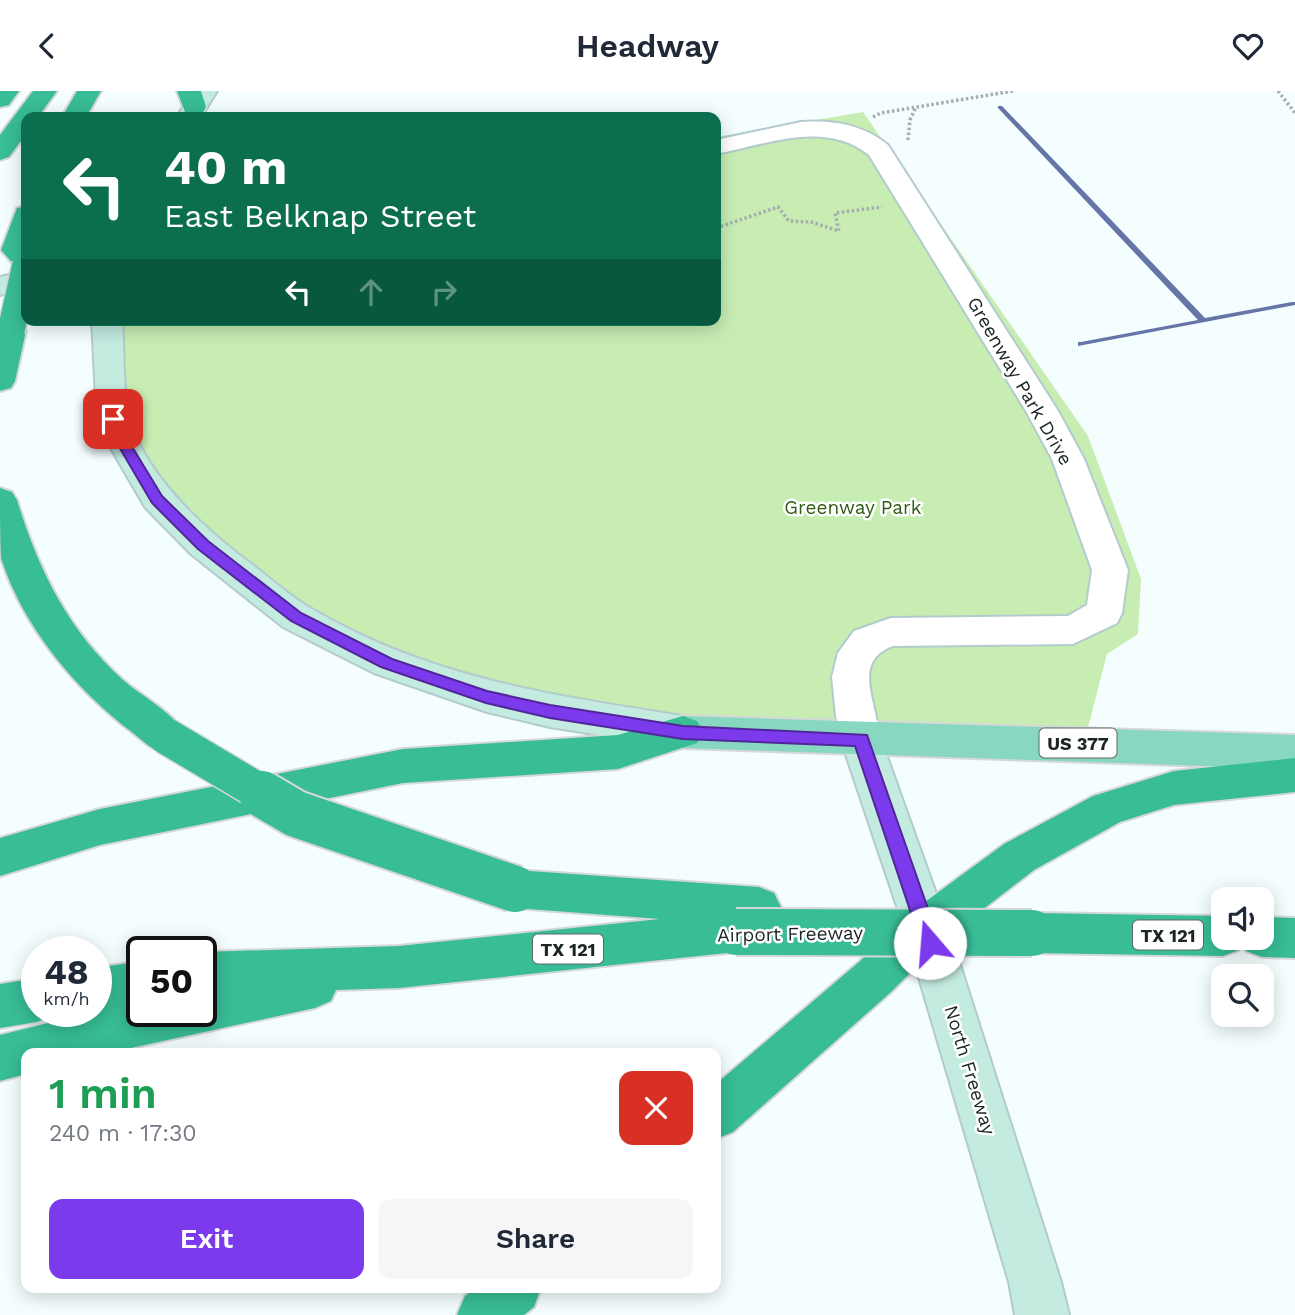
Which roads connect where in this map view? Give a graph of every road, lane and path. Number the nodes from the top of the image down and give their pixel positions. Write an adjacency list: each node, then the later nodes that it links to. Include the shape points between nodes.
1 (7, 91): 7 (highway)
2 (33, 91): 14 (highway)
3 (45, 91): 9 (highway)
4 (89, 91): 10 (highway)
5 (1013, 91): 8 (path)
6 (1278, 91): 11 (path)
7 (0, 100)
8 (916, 107): 13 (path, via 881,113); 15 (path)
9 (30, 112)
10 (77, 112)
11 (1295, 113)
12 (21, 124): 17 (highway)
13 (848, 132): 16 (street, via 808,129); 18 (street, Greenway Park Drive, via 879,150)
14 (0, 136)
15 (908, 140)
16 (721, 146)
17 (0, 152)
18 (912, 203): 19 (path, via 835,213 839,231 789,221 778,207); 29 (street, Greenway Park Drive, via 1062,447 1110,570 1104,613 1073,630 891,632 866,643 852,666 851,695)
19 (721, 226)
20 (21, 248): 24 (highway)
21 (21, 258): 26 (highway, bridge)
22 (21, 282): 23 (main road)
23 (0, 285)
24 (0, 295)
25 (107, 326): 28 (main road, via 113,419 157,499 203,545 296,617 387,663 486,697)
26 (0, 381)
27 (0, 500): 33 (highway, bridge, via 10,541 35,599 79,659 136,716 296,814 515,889)
28 (683, 732): 29 (main road); 32 (highway, via 618,752 403,766 100,827)
29 (861, 740): 30 (main road, US 377); 34 (main road, North Freeway)
30 (1295, 752)
31 (1295, 775): 34 (highway, via 1174,788 1108,808 1019,857)
32 (0, 857)
33 (748, 920): 35 (highway, Airport Freeway / TX 121, bridge); 38 (highway, Airport Freeway / TX 121)
34 (926, 927): 47 (highway, via 876,977); 49 (main road, North Freeway)
35 (1211, 936)
36 (1274, 937): 37 (highway)
37 (1295, 938)
38 (399, 967): 39 (highway, TX 121); 42 (highway)
39 (217, 973)
40 (21, 1003): 41 (highway)
41 (0, 1006)
42 (217, 1007)
43 (126, 1027): 44 (highway)
44 (38, 1048)
45 (21, 1052): 46 (highway)
46 (0, 1058)
47 (721, 1111)
48 (510, 1293): 50 (highway)
49 (1039, 1299)
50 (484, 1315)

